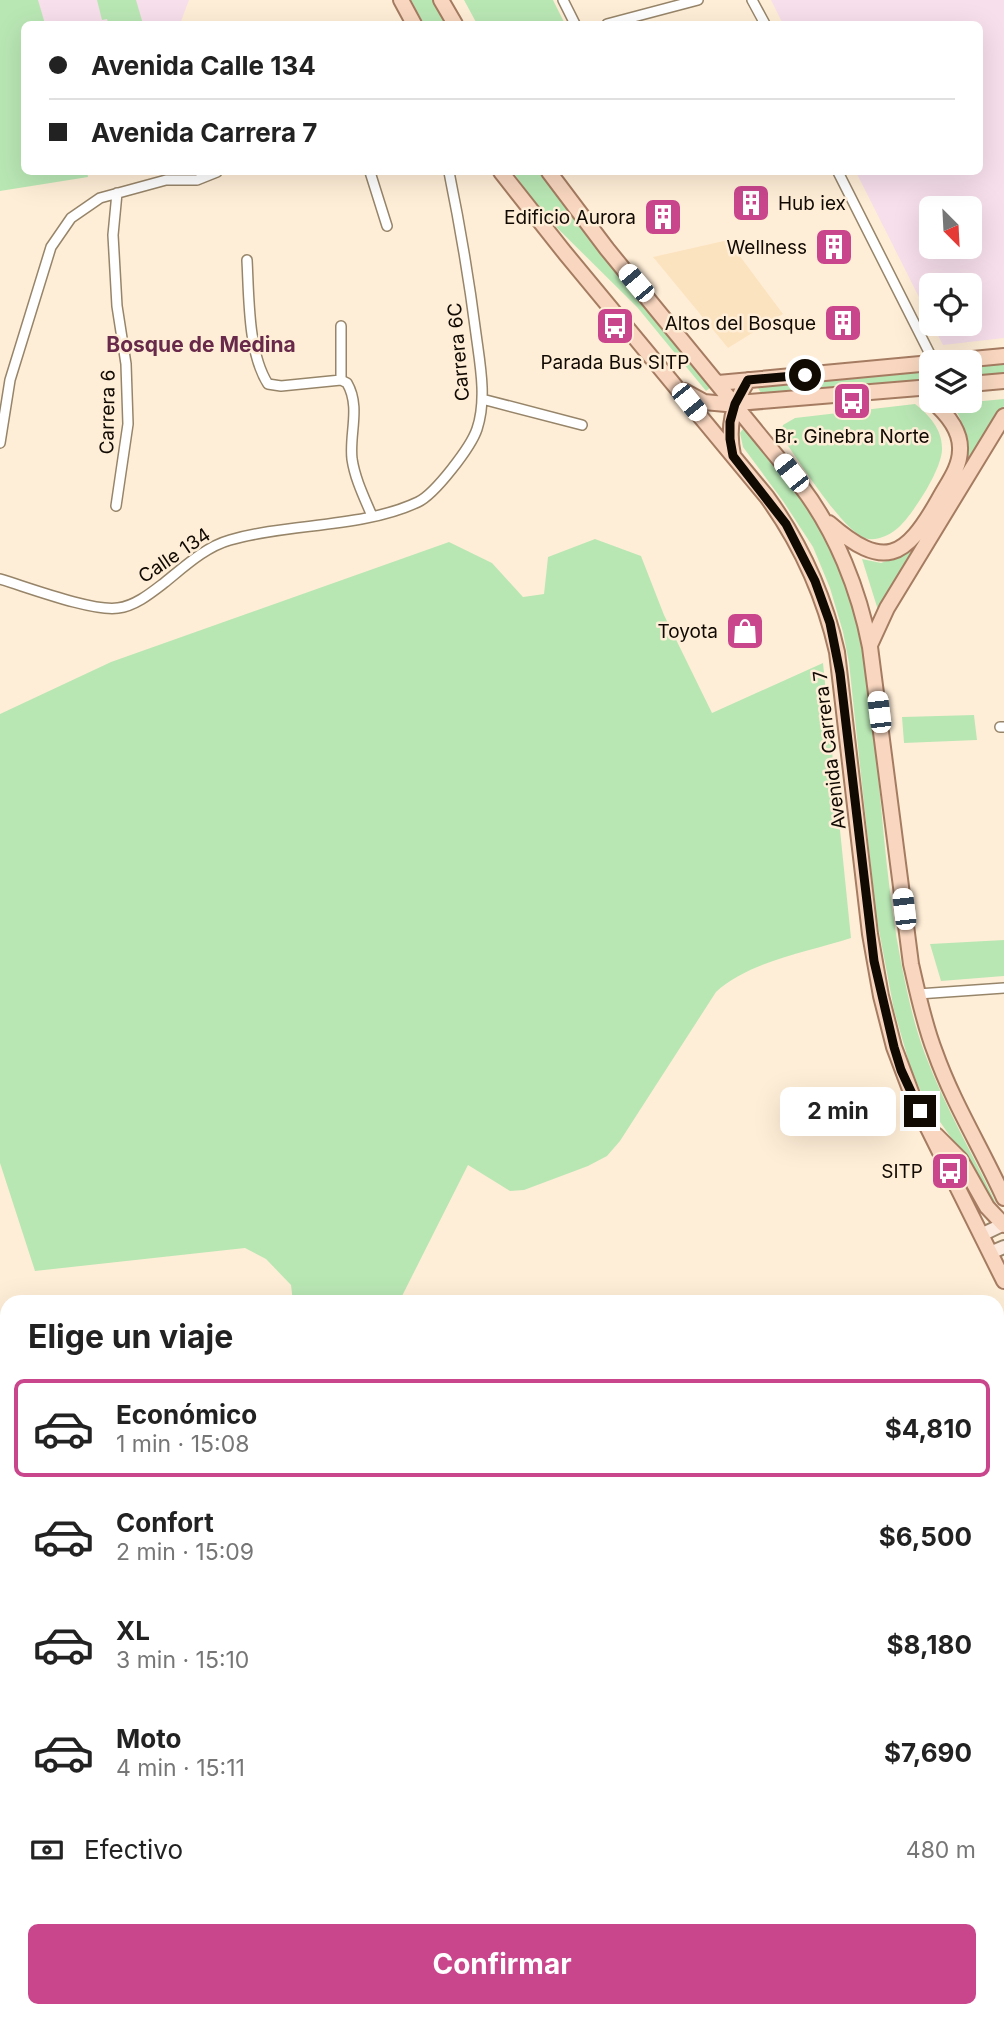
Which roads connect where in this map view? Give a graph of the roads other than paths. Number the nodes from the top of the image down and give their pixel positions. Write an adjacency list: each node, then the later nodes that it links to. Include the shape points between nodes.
1 (401, 0): 6 (main road)
2 (441, 0): 7 (main road)
3 (564, 0): 8 (street)
4 (698, 0): 9 (street)
5 (752, 0): 10 (street)
6 (412, 21)
7 (453, 21)
8 (574, 21)
9 (618, 21)
10 (763, 21)
11 (210, 175): 17 (street)
12 (371, 175): 18 (street)
13 (450, 175): 32 (street, Carrera 6C, via 468,265)
14 (503, 175): 30 (main road, Avenida Carrera 7)
15 (551, 175): 28 (main road)
16 (839, 175): 21 (street)
17 (117, 193): 37 (street, via 100,198 71,218 51,247 10,380); 39 (street, Carrera 6, via 114,247 128,424)
18 (387, 226)
19 (247, 260): 25 (street, via 260,371 268,384)
20 (341, 326): 25 (street)
21 (926, 350)
22 (1004, 356): 23 (main road)
23 (982, 358)
24 (919, 364): 26 (main road)
25 (341, 380): 40 (street, via 354,400 351,456)
26 (748, 380): 28 (main road); 33 (main road)
27 (1004, 381): 29 (main road)
28 (718, 383): 33 (main road)
29 (982, 383)
30 (674, 384): 33 (main road, via 704,402); 38 (main road, Avenida Carrera 7)
31 (919, 388): 33 (main road)
32 (482, 399): 36 (street); 40 (street, Carrera 6C, via 477,430 446,477 419,501)
33 (735, 404): 38 (main road, via 729,431); 41 (main road)
34 (942, 413): 41 (main road, via 954,426 961,452 954,473 910,542 892,551 870,551 848,540)
35 (1004, 416): 43 (main road, via 887,608)
36 (583, 425)
37 (0, 443)
38 (733, 456): 46 (main road, Avenida Carrera 7, via 786,524 830,623 876,972 901,1070)
39 (116, 506)
40 (372, 516): 42 (street, Calle 134, via 245,535 220,543 152,592 118,608 97,608)
41 (823, 517): 43 (main road, via 848,572)
42 (0, 579)
43 (870, 647): 45 (main road)
44 (1004, 988): 45 (street)
45 (918, 994): 47 (main road, via 939,1063)
46 (929, 1129): 48 (main road, via 960,1159 987,1207); 49 (main road, Avenida Carrera 7)
47 (1004, 1198)
48 (1004, 1224): 49 (street)
49 (981, 1235): 50 (main road, Avenida Carrera 7)
50 (997, 1250): 51 (main road, Avenida Carrera 7)
51 (1004, 1282)

